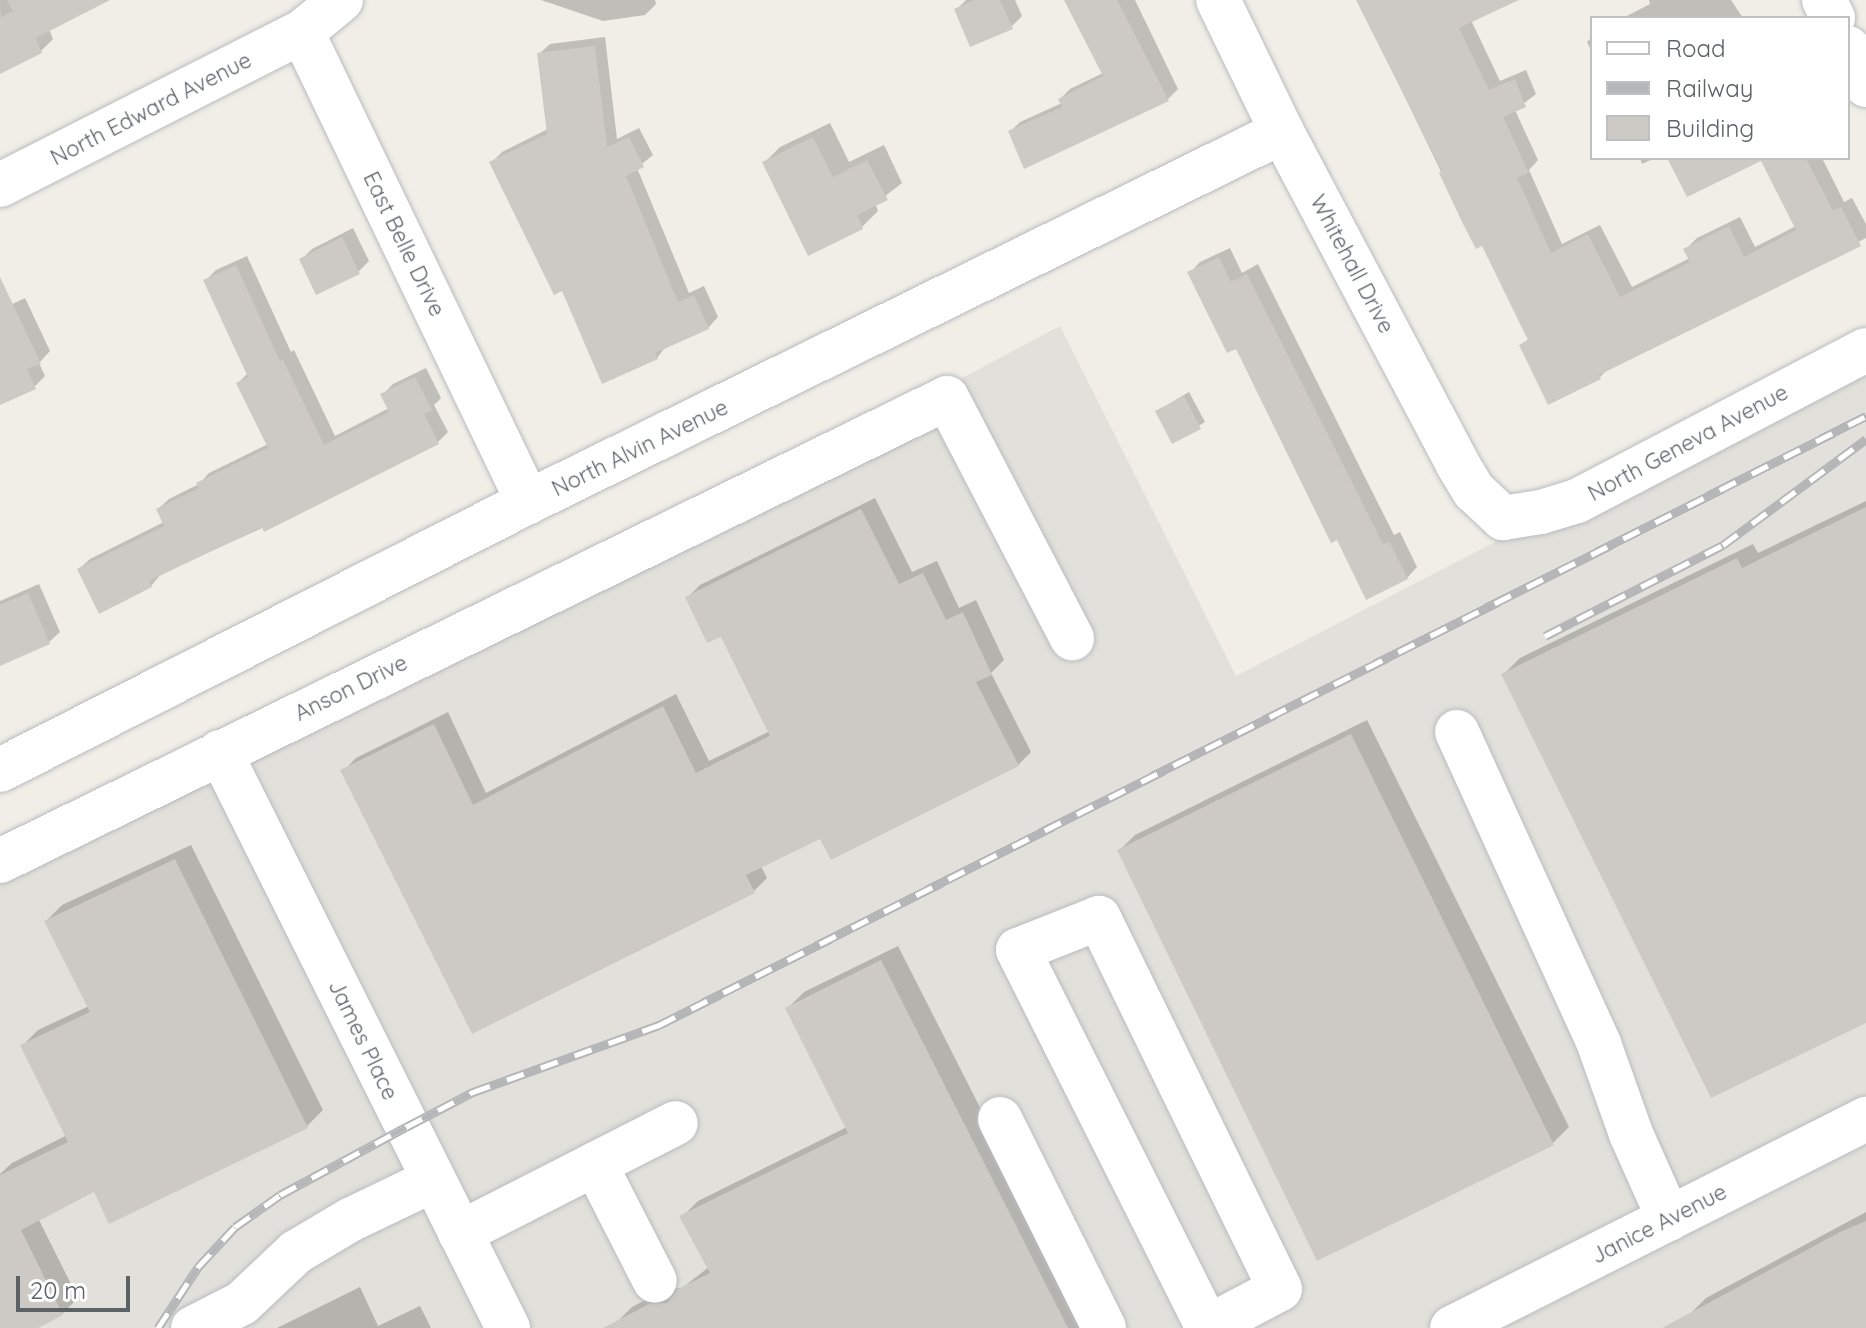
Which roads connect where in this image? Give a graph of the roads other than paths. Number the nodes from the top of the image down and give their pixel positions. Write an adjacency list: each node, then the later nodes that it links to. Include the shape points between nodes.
1 (341, 0): 3 (street)
2 (1218, 0): 6 (street, Whitehall Drive)
3 (302, 32): 7 (street, North Edward Avenue); 9 (street, East Belle Drive)
4 (1850, 52): 5 (street)
5 (1866, 85)
6 (1282, 132): 9 (street, North Alvin Avenue); 10 (street, Whitehall Drive, via 1457,463 1474,491)
7 (0, 185)
8 (1866, 350): 10 (street, North Geneva Avenue, via 1577,501)
9 (528, 502): 14 (street, North Alvin Avenue)
10 (1503, 518)
11 (1072, 638): 13 (street, Anson Drive, via 947,398)
12 (1457, 732): 21 (street, via 1599,1044)
13 (220, 752): 15 (street, Anson Drive); 20 (street, James Place)
14 (0, 770)
15 (0, 861)
16 (1000, 1119): 27 (street)
17 (1866, 1119): 21 (street, Janice Avenue)
18 (676, 1123): 19 (street)
19 (595, 1164): 22 (street); 23 (street)
20 (433, 1180): 22 (street, James Place); 25 (street, via 296,1252 242,1303)
21 (1669, 1219): 24 (street, Janice Avenue)
22 (460, 1233): 26 (street, James Place)
23 (655, 1281)
24 (1459, 1327)
25 (193, 1328)
26 (508, 1328)
27 (1104, 1328)
28 (1208, 1328): 28 (street, via 1018,950 1099,918 1280,1289)

